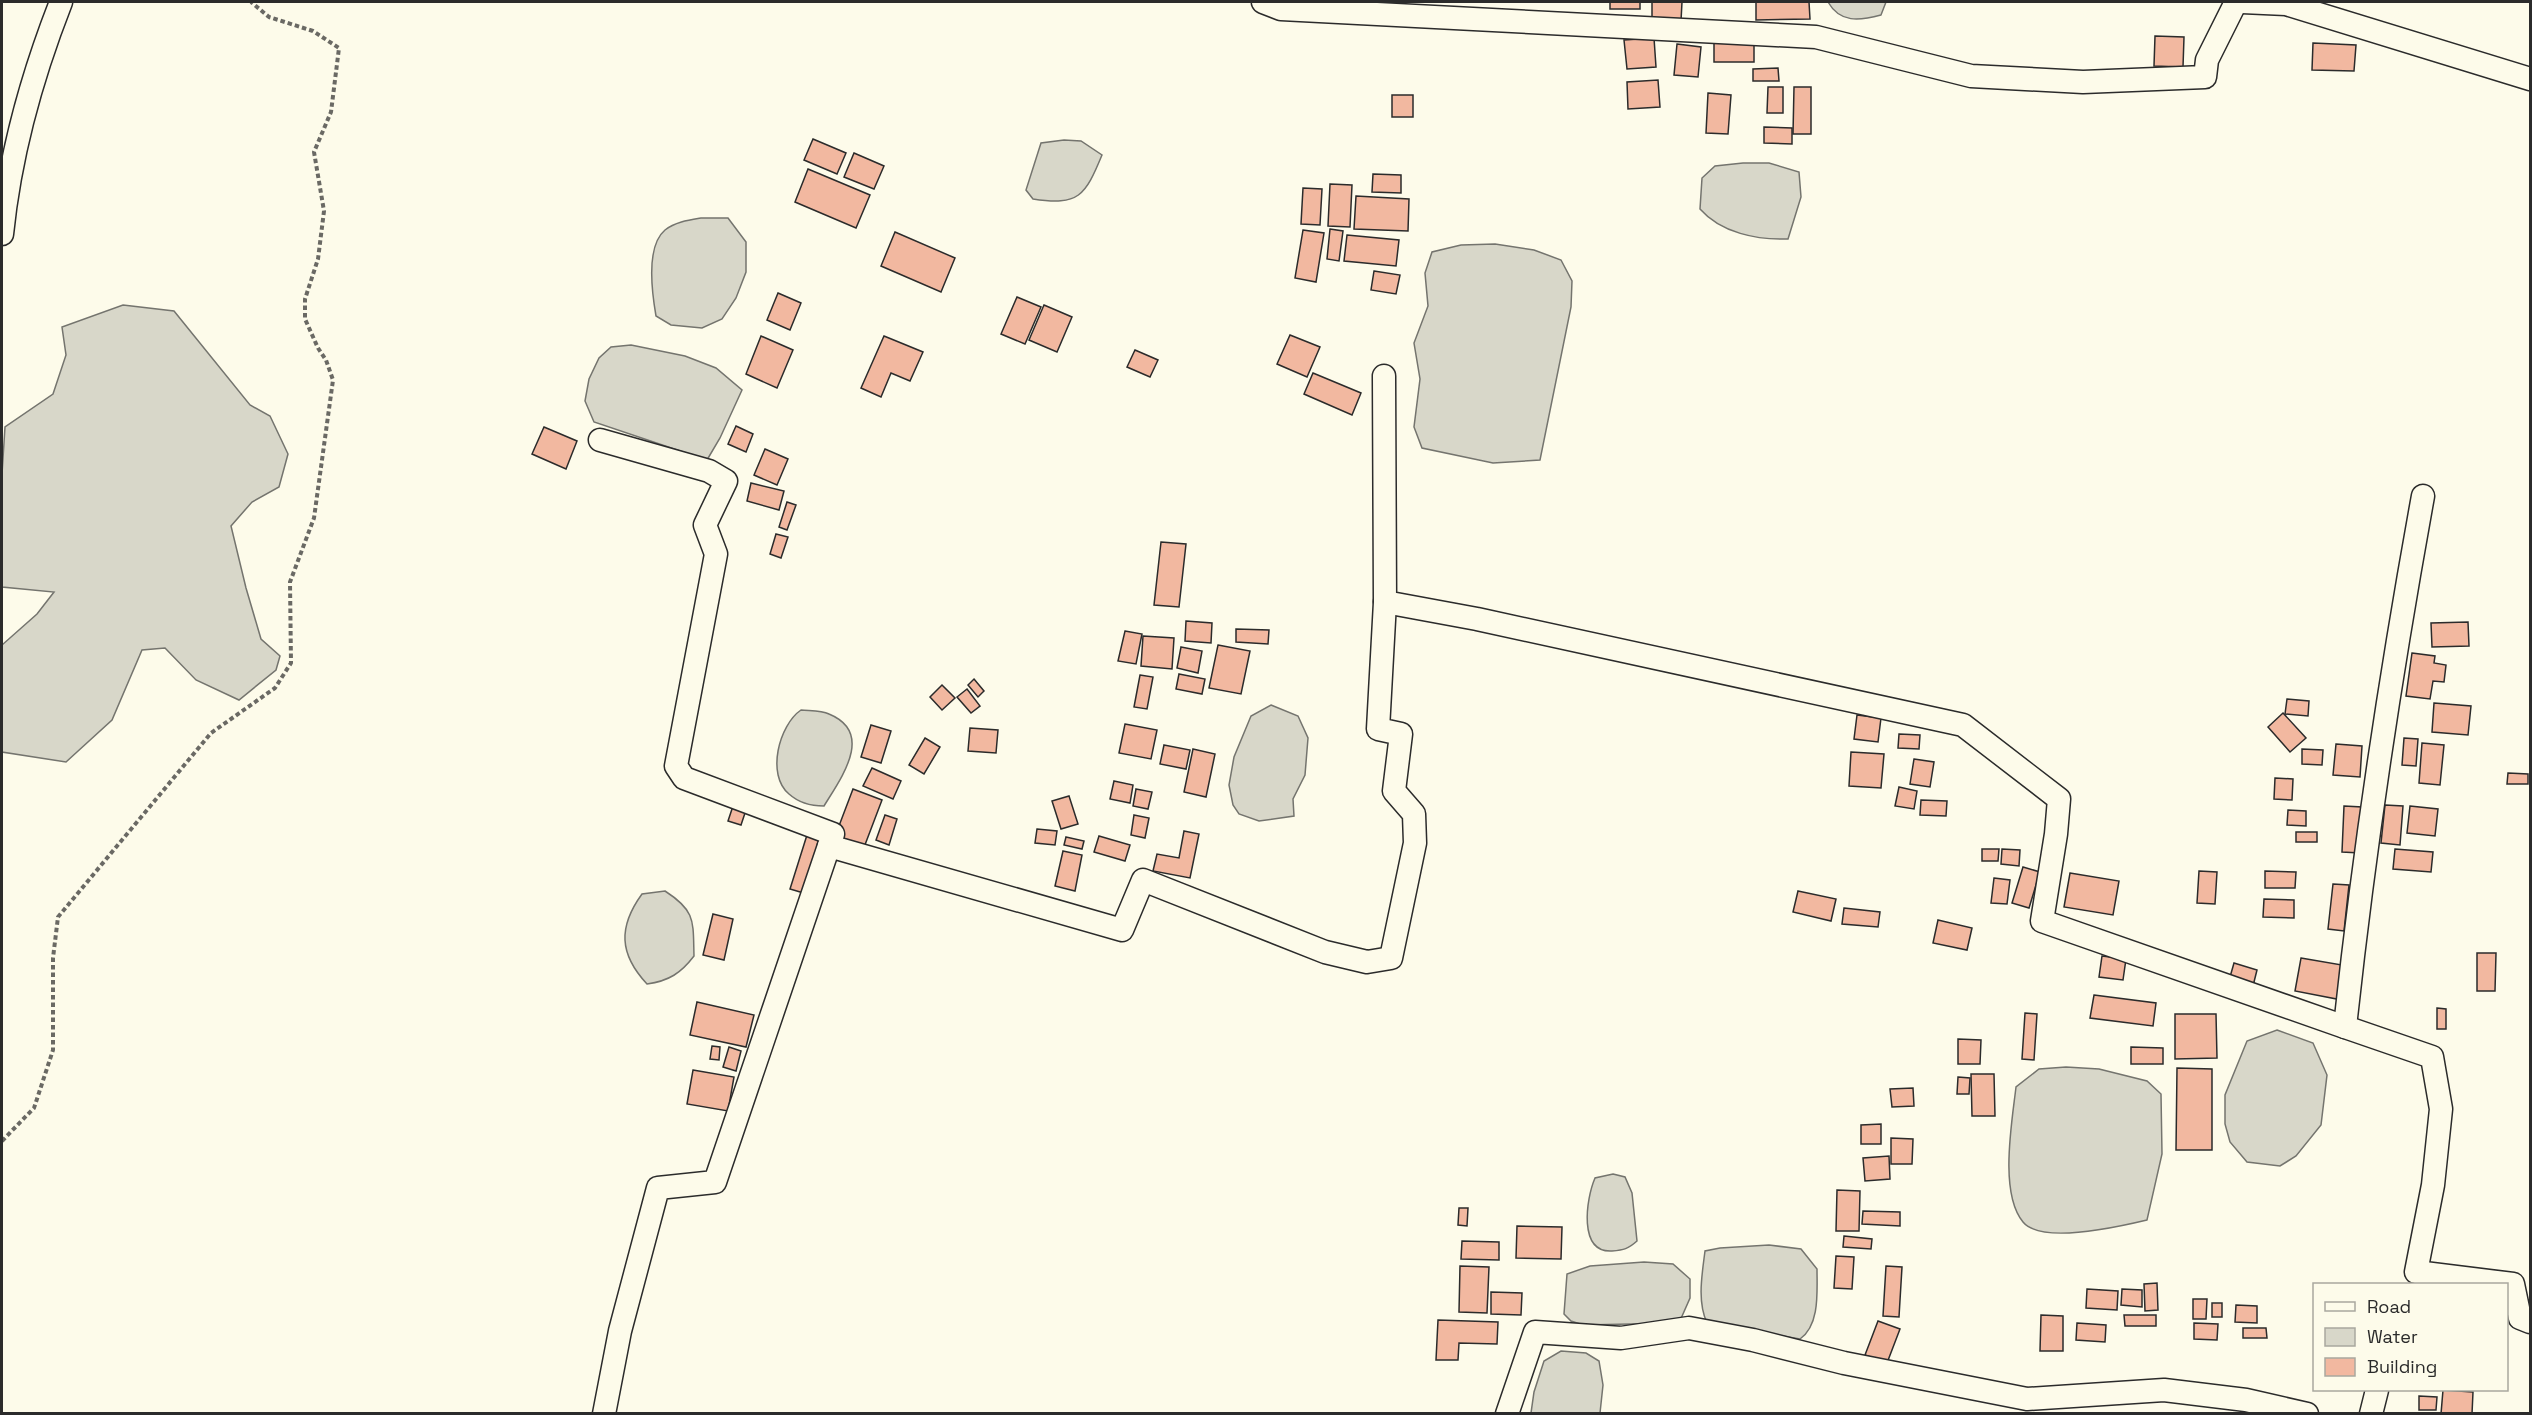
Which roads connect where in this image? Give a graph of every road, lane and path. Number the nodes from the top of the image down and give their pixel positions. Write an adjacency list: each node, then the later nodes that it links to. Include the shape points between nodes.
1 (61, 2): 7 (street, via 45,43 7,184)
2 (251, 2): 14 (path, via 269,17 313,31 339,48 331,112 314,152 324,211 305,319 333,380 314,518 290,582 291,663 275,688 211,732 58,917 53,958 53,1050 34,1108)
3 (1263, 2): 4 (street, via 1281,9 1816,37 1971,76 2084,82 2205,77 2207,60)
4 (2236, 2)
5 (2242, 2): 6 (street, via 2286,4)
6 (2530, 79)
7 (2, 234)
8 (1384, 376): 11 (street)
9 (600, 440): 12 (street, via 709,471 726,481 705,525 716,554 676,766 684,778 833,834)
10 (2423, 496): 13 (street, via 2395,650)
11 (1385, 602): 12 (street, via 1378,729 1401,734 1394,791 1414,814 1415,843 1391,958 1366,963 1325,952 1143,880 1122,930); 13 (street, via 1963,725 2059,799 2042,921)
12 (829, 846): 20 (street, via 715,1182 658,1188 620,1331)
13 (2345, 1027): 15 (street, via 2432,1057 2441,1109 2433,1185)
14 (2, 1140)
15 (2413, 1278): 16 (street)
16 (2496, 1283)
17 (2508, 1284): 18 (street, via 2513,1284 2520,1318)
18 (2530, 1322)
19 (2376, 1391): 23 (street)
20 (604, 1413)
21 (1508, 1413): 22 (street, via 1535,1332 1621,1338 1689,1328 2027,1399 2164,1390 2246,1400)
22 (2307, 1413)
23 (2371, 1413)

